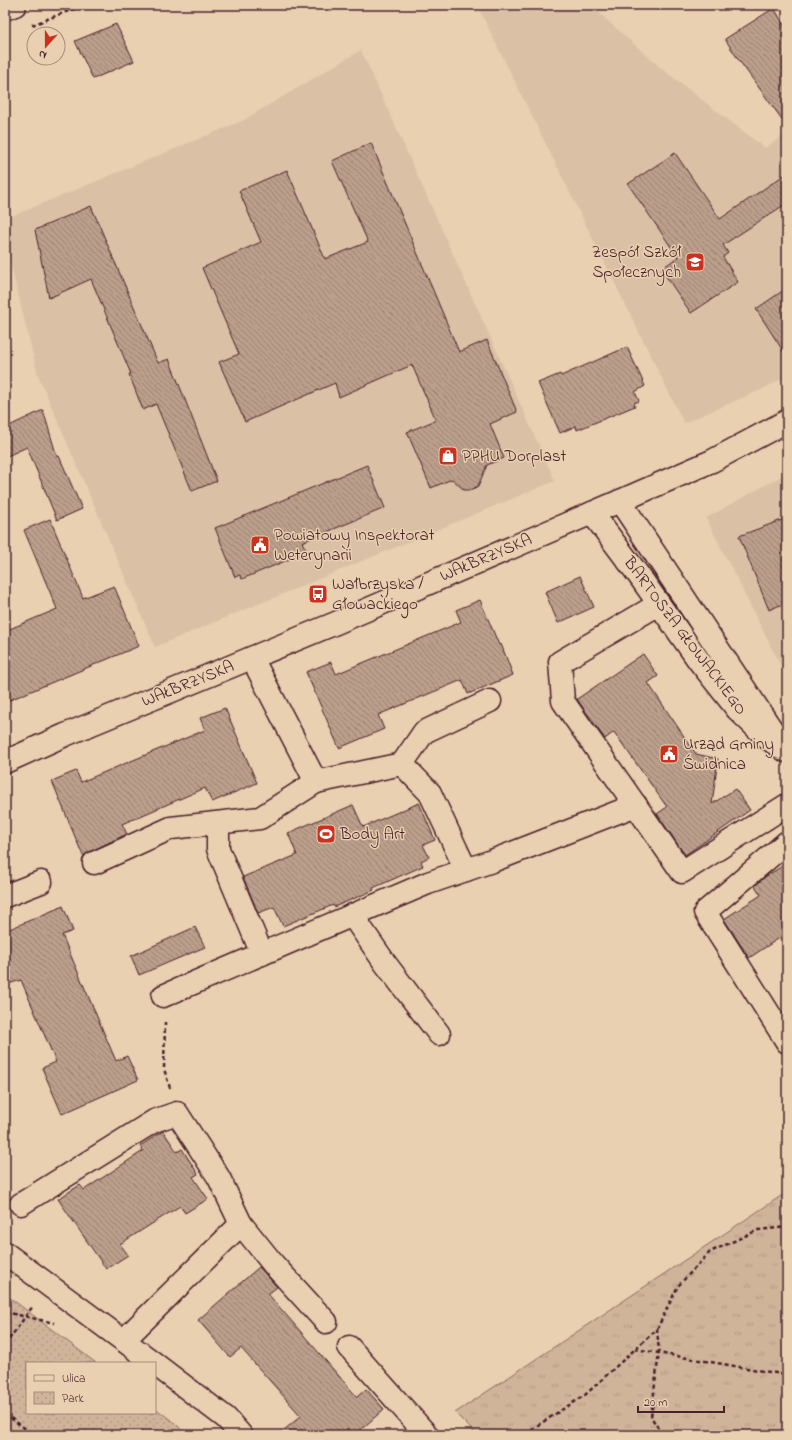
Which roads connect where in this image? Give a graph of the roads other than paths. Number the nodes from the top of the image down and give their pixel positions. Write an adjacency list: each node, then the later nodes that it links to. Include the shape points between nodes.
1 (15, 5): 2 (street)
2 (5, 9)
3 (787, 421): 4 (street, WAŁBRZYSKA, via 712,461)
4 (620, 501): 5 (street, WAŁBRZYSKA); 9 (street, BARTOSZA GŁOWACKIEGO)
5 (592, 513): 6 (street, BARTOSZA GŁOWACKIEGO); 7 (street, WAŁBRZYSKA)
6 (659, 604): 9 (street, BARTOSZA GŁOWACKIEGO, via 737,709 767,738); 13 (street, via 560,662 563,701)
7 (252, 658): 10 (street, WAŁBRZYSKA); 12 (street)
8 (490, 701): 11 (street, via 424,732)
9 (786, 751)
10 (5, 762)
11 (402, 764): 12 (street); 18 (street, via 430,793)
12 (316, 782): 15 (street, via 260,818)
13 (636, 805): 14 (street, via 682,872); 18 (street)
14 (787, 805)
15 (218, 823): 17 (street, via 171,828); 22 (street, via 218,849)
16 (787, 842): 25 (street, via 705,912)
17 (94, 863)
18 (466, 870): 21 (street)
19 (40, 882): 20 (street)
20 (5, 896)
21 (352, 915): 22 (street); 24 (street)
22 (262, 954): 23 (street)
23 (163, 996)
24 (439, 1034)
25 (787, 1042)
26 (21, 1204): 27 (street, via 154,1121 177,1113 219,1178)
27 (241, 1224): 29 (street); 30 (street)
28 (5, 1253): 30 (street)
29 (326, 1322)
30 (124, 1340): 32 (street)
31 (349, 1347): 35 (street)
32 (154, 1362)
33 (156, 1364): 34 (street, via 226,1418)
34 (241, 1435)
35 (427, 1435)

